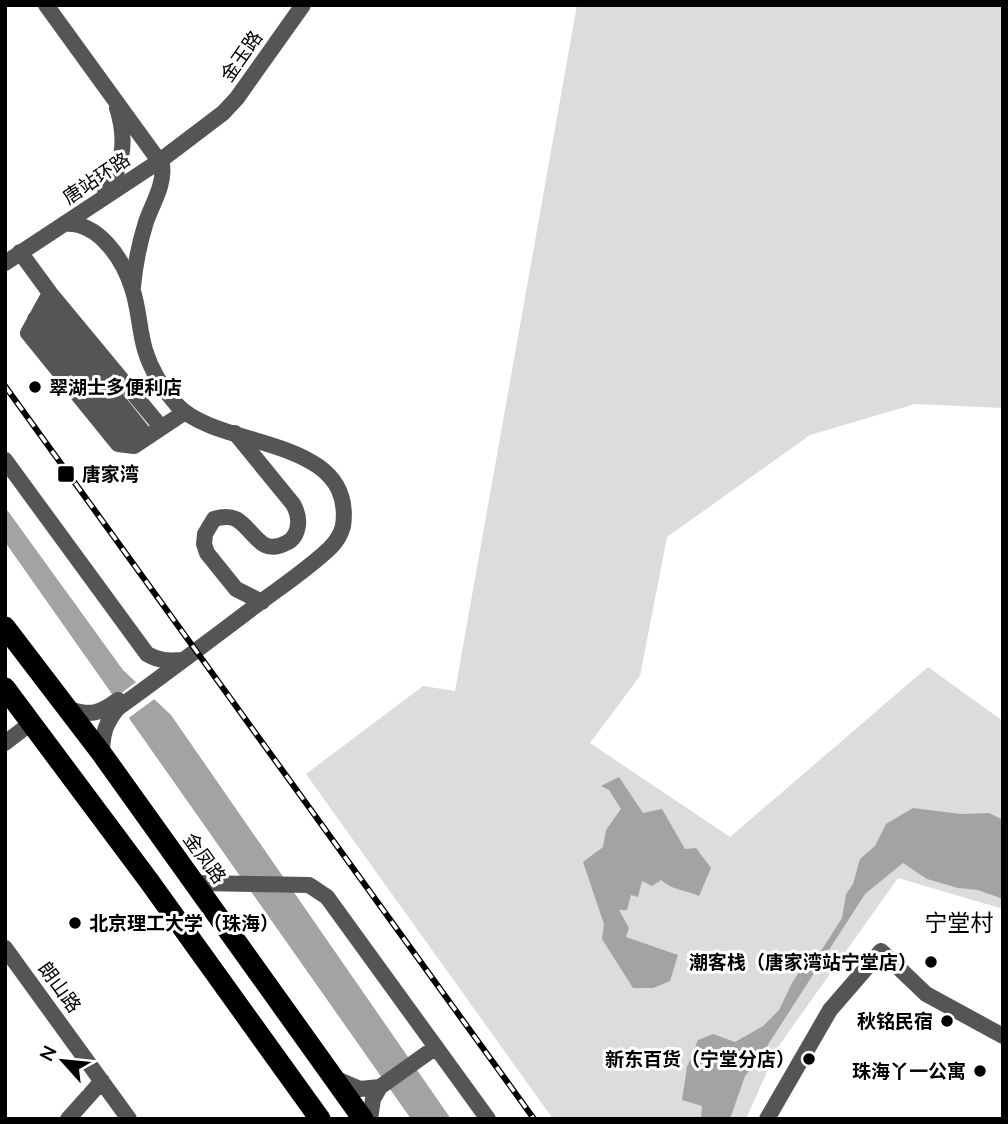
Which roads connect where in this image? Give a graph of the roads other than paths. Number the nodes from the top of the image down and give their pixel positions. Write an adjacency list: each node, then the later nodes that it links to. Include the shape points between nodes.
1 (46, 5): 3 (street)
2 (303, 5): 4 (street, 金玉路, via 237,98)
3 (114, 99): 5 (street); 7 (street, via 121,123 122,155 112,184)
4 (208, 125): 5 (street, 唐站环路); 6 (street)
5 (161, 160): 6 (street); 7 (street, 唐站环路)
6 (158, 192): 11 (street, via 138,253)
7 (98, 201): 8 (street, 唐站环路)
8 (64, 224): 9 (street, 唐站环路); 11 (street, via 83,226 103,240)
9 (20, 252): 10 (street, 唐站环路); 12 (street)
10 (5, 262)
11 (133, 290): 13 (street, via 146,353 167,392)
12 (43, 307): 14 (street); 16 (street); 16 (street, via 28,332 118,444)
13 (185, 412): 14 (street); 15 (street)
14 (160, 427): 16 (street)
15 (235, 433): 18 (street, via 279,447 316,466 332,481 343,509 343,528 331,547); 18 (street, via 298,517 294,536 277,547 260,544 229,517 214,519 206,529 207,553 236,589)
16 (140, 441)
17 (5, 460): 20 (street)
18 (262, 601): 21 (street)
19 (5, 627): 25 (highway, 金凤路)
20 (147, 653): 21 (street, via 157,659); 22 (street)
21 (182, 660): 22 (street)
22 (148, 682): 24 (street)
23 (5, 688): 26 (highway)
24 (116, 705): 25 (street, via 86,715); 28 (street, via 102,737)
25 (69, 709): 28 (highway, 金凤路)
26 (31, 723): 27 (street); 38 (highway)
27 (5, 743)
28 (102, 754): 29 (highway, 金凤路)
29 (197, 883): 32 (street, via 309,885 327,897); 33 (highway, 金凤路)
30 (5, 948): 34 (street, 朗山路)
31 (1003, 1036): 42 (street, via 926,994 881,951 830,1010)
32 (436, 1047): 35 (street); 41 (street)
33 (337, 1079): 35 (street, via 360,1089); 39 (highway, 金凤路)
34 (102, 1080): 36 (street); 37 (street, 朗山路)
35 (382, 1085): 40 (street, via 373,1099)
36 (68, 1119)
37 (129, 1119)
38 (320, 1119)
39 (363, 1119)
40 (370, 1119)
41 (488, 1119)
42 (767, 1119)

